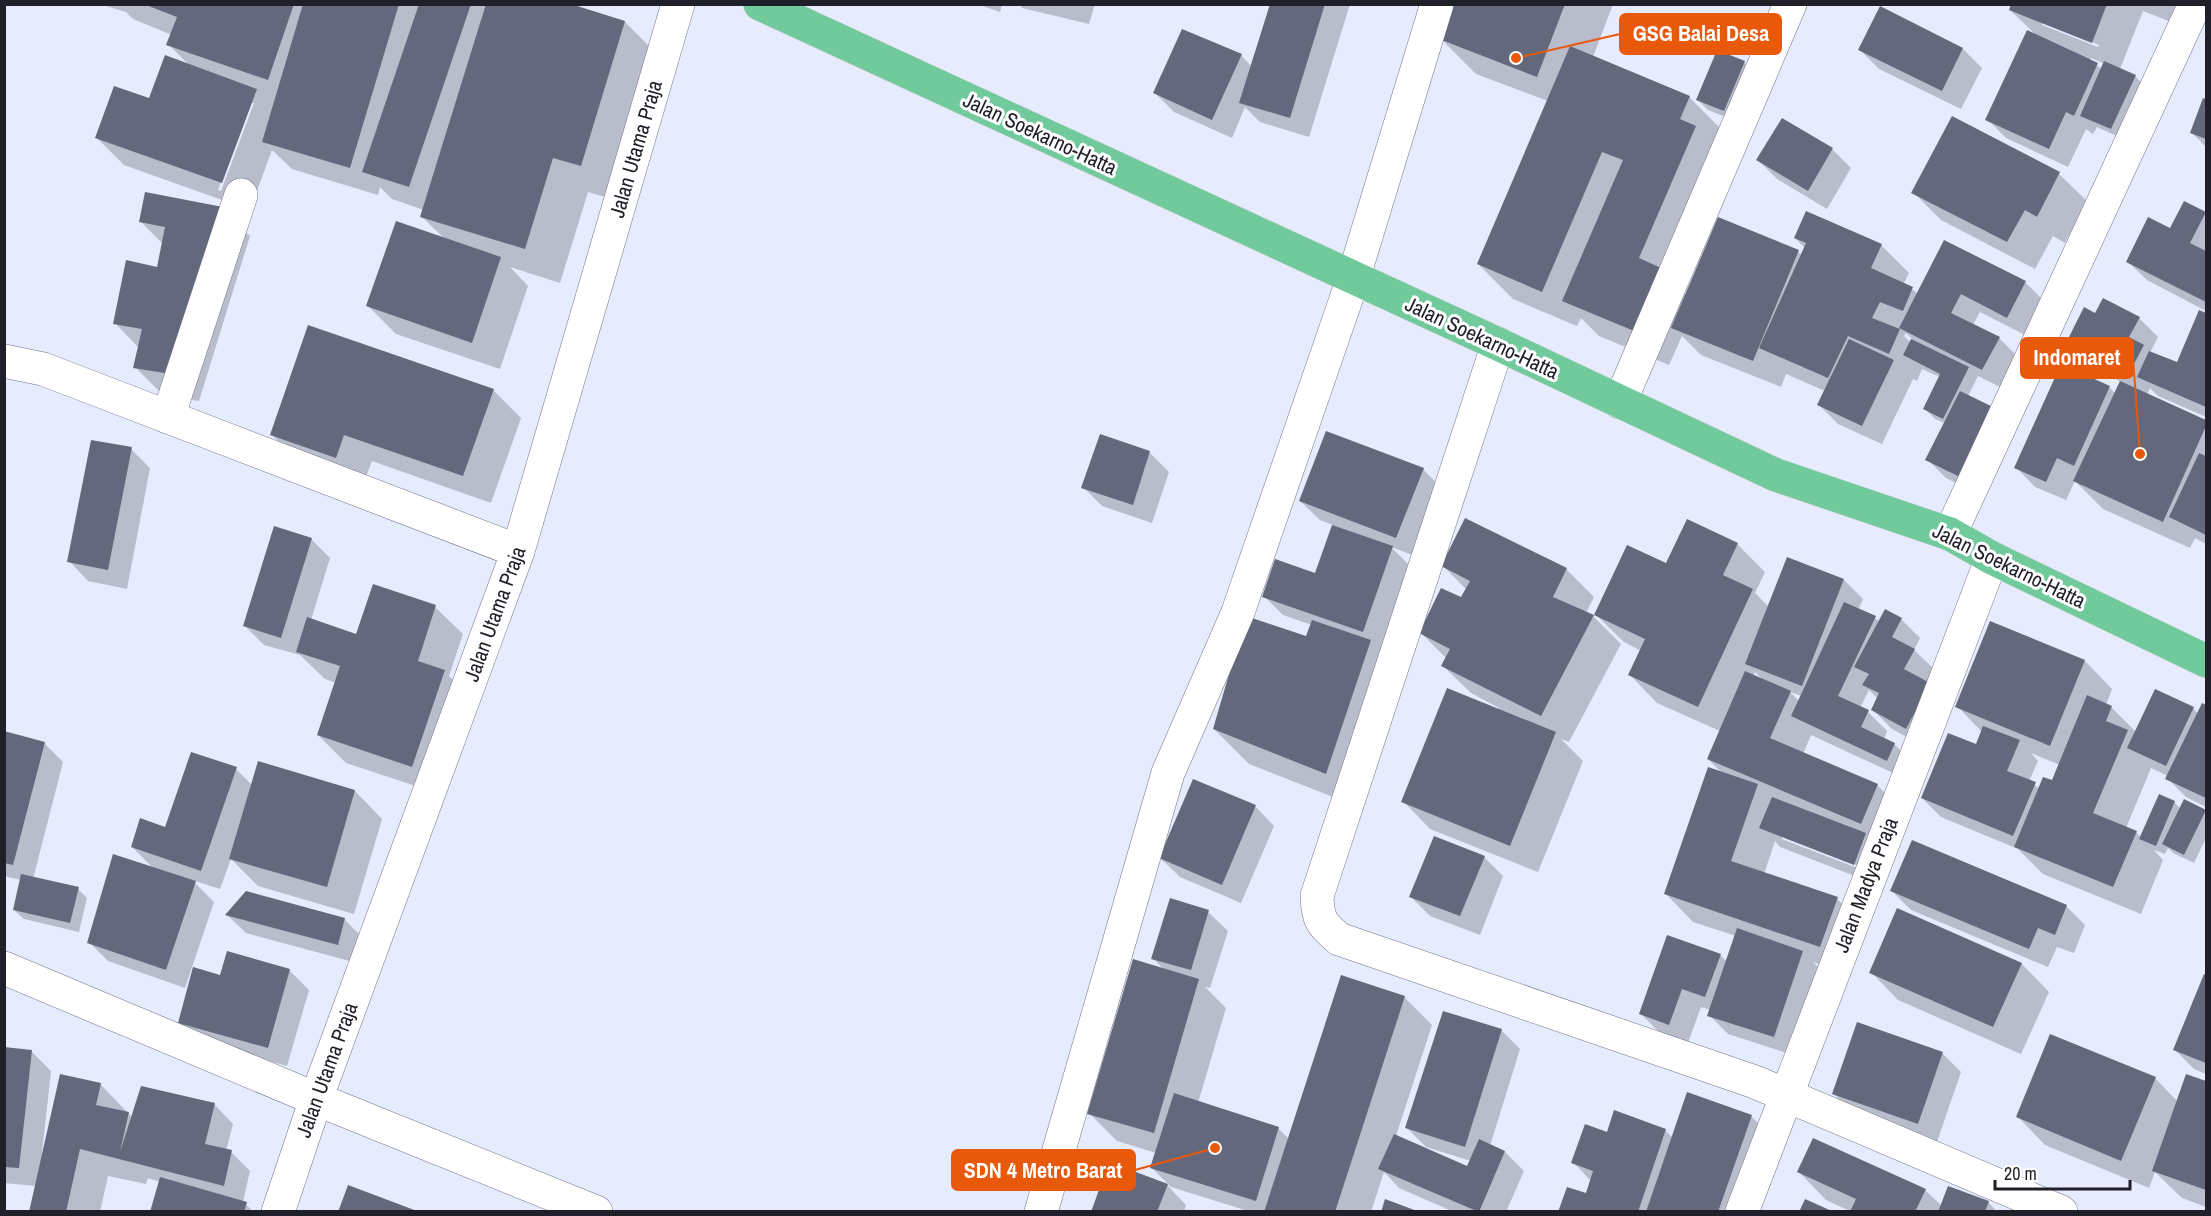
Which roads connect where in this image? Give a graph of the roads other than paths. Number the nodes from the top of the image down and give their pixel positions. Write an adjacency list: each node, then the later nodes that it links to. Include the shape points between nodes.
1 (678, 4): 13 (street, Jalan Utama Praja)
2 (760, 4): 7 (main road, Jalan Soekarno-Hatta)
3 (1437, 4): 7 (street)
4 (1790, 4): 10 (street)
5 (2195, 4): 12 (street)
6 (241, 195): 11 (street)
7 (1353, 279): 8 (main road, Jalan Soekarno-Hatta); 21 (street, via 1238,612 1168,773)
8 (1498, 344): 10 (main road, Jalan Soekarno-Hatta); 17 (street, via 1317,896 1318,917 1339,939)
9 (4, 361): 11 (street, via 43,369)
10 (1620, 402): 12 (main road, Jalan Soekarno-Hatta, via 1776,475)
11 (168, 417): 13 (street)
12 (1950, 534): 14 (main road, Jalan Soekarno-Hatta)
13 (518, 551): 18 (street, Jalan Utama Praja)
14 (1992, 558): 15 (main road, Jalan Soekarno-Hatta); 17 (street, Jalan Madya Praja)
15 (2206, 661)
16 (4, 968): 18 (street)
17 (1785, 1095): 22 (street, Jalan Madya Praja); 23 (street)
18 (316, 1100): 19 (street, Jalan Utama Praja); 20 (street)
19 (278, 1212)
20 (596, 1212)
21 (1041, 1212)
22 (1742, 1212)
23 (2061, 1212)

